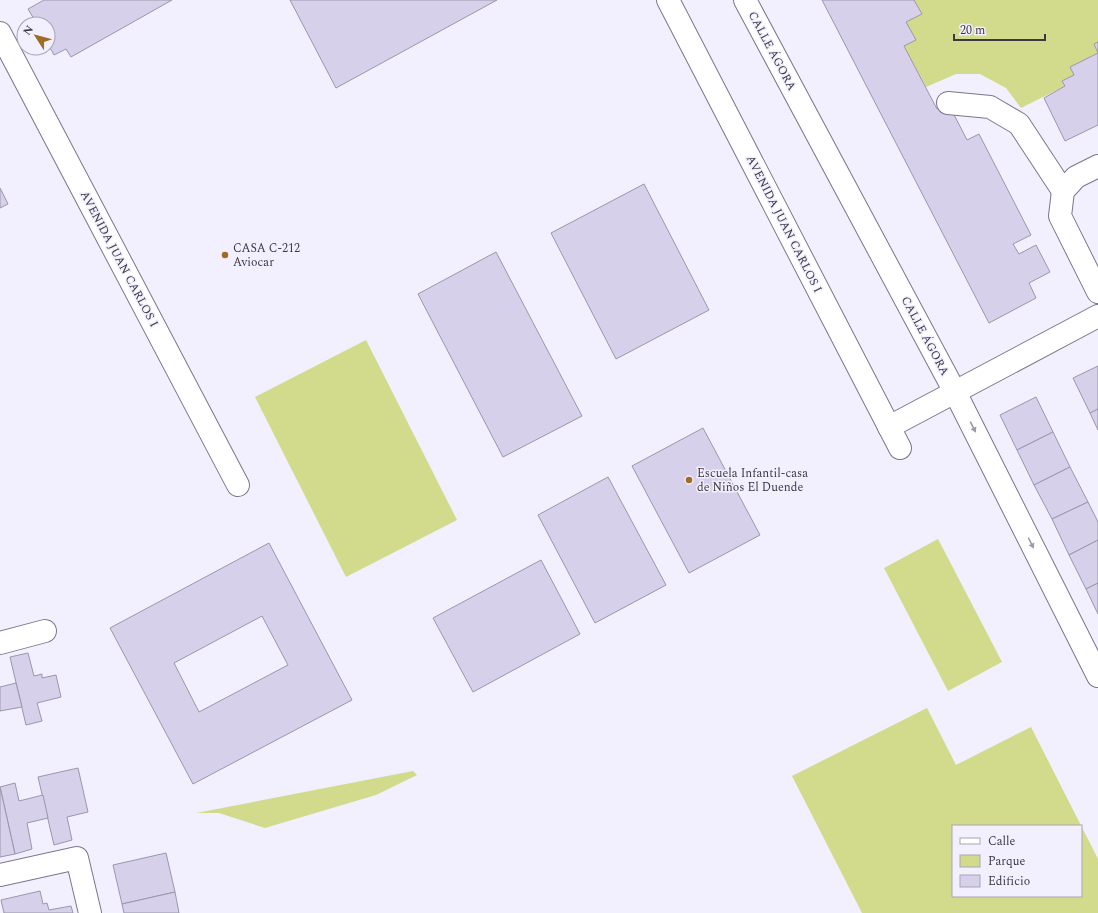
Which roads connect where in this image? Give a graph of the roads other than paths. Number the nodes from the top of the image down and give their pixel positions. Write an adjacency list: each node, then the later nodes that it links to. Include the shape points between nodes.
1 (668, 0): 10 (street, AVENIDA JUAN CARLOS I)
2 (745, 0): 9 (street, CALLE ÁGORA)
3 (0, 32): 12 (street, AVENIDA JUAN CARLOS I)
4 (948, 103): 6 (street, via 990,107 1019,124)
5 (1098, 166): 6 (street, via 1076,177)
6 (1063, 191): 7 (street, via 1060,216)
7 (1098, 292)
8 (1098, 316): 9 (street)
9 (955, 392): 10 (street); 15 (street, CALLE ÁGORA, one-way to 15)
10 (889, 427): 11 (street, AVENIDA JUAN CARLOS I)
11 (900, 448)
12 (238, 485)
13 (45, 631): 14 (street)
14 (0, 643)
15 (1098, 676)
16 (0, 875): 17 (street, via 77,858)
17 (90, 913)

